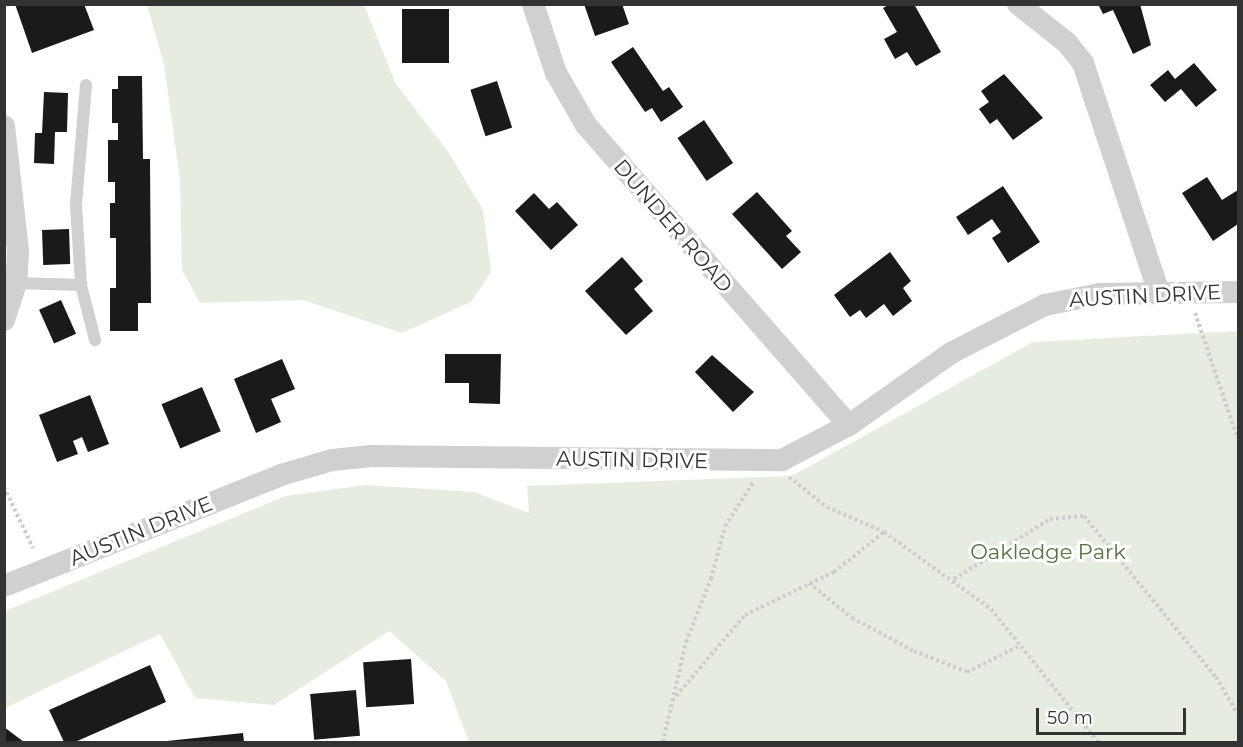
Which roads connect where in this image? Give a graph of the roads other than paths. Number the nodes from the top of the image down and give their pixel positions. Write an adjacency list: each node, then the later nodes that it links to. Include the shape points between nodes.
1 (533, 4): 12 (street, DUNDER ROAD, via 556,73 586,125)
2 (1018, 4): 9 (street, via 1066,43 1090,79)
3 (86, 85): 7 (lane, via 76,183)
4 (4, 126): 5 (street)
5 (8, 201): 6 (street)
6 (13, 275): 7 (lane); 10 (street)
7 (81, 285): 11 (lane)
8 (1239, 292): 9 (street, AUSTIN DRIVE)
9 (1159, 293): 12 (street, AUSTIN DRIVE, via 1100,294 1045,304 951,353)
10 (4, 320)
11 (95, 340)
12 (849, 425): 13 (street, AUSTIN DRIVE, via 782,460 372,456 333,460 248,488)
13 (4, 586)

